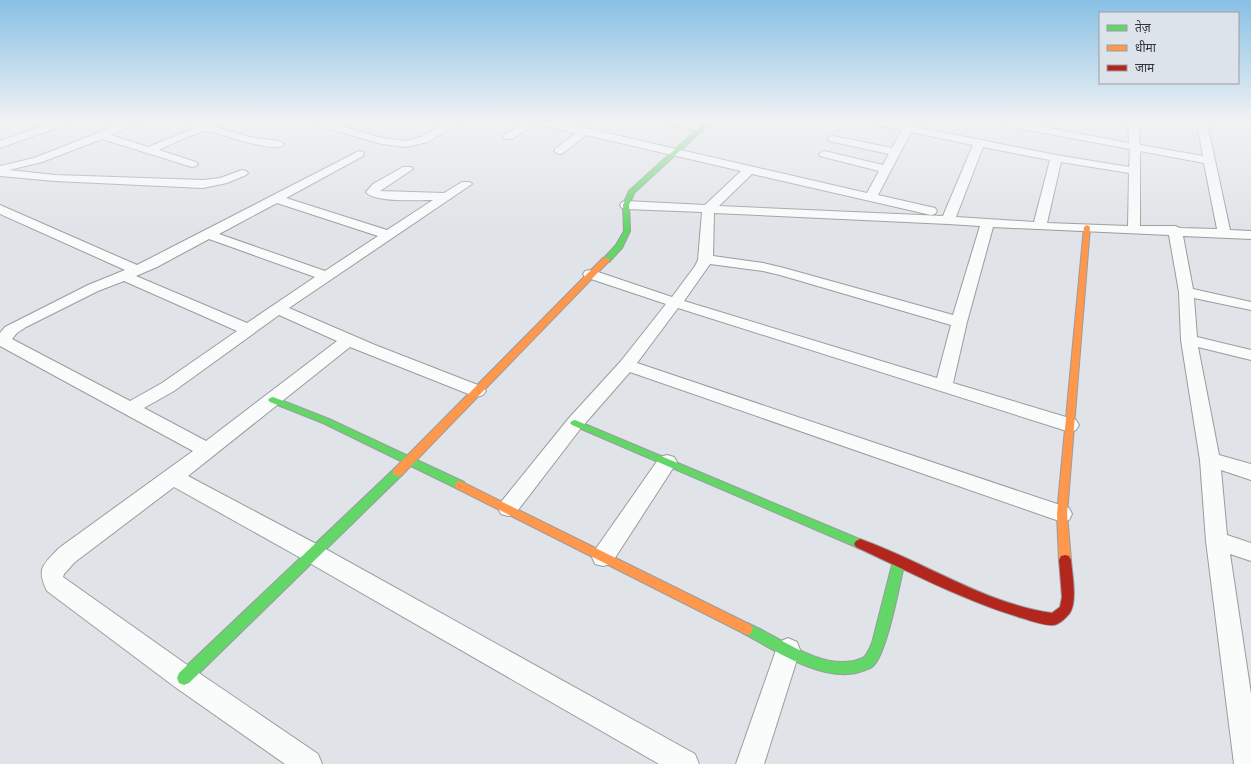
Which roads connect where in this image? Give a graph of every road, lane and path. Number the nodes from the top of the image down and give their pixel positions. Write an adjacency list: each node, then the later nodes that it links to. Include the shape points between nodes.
1 (1056, 158): 31 (street)
2 (41, 159): 15 (street)
3 (176, 159): 14 (street)
4 (350, 159): 24 (street)
5 (668, 159): 26 (street, via 631,192)
6 (705, 159): 17 (street)
7 (844, 159): 18 (street)
8 (892, 159): 18 (street)
9 (973, 159): 29 (street)
10 (1060, 159): 19 (street)
11 (1135, 159): 19 (street)
12 (1198, 159): 13 (street)
13 (1210, 161): 35 (street)
14 (192, 164)
15 (0, 169)
16 (407, 169): 23 (street, via 372,192 378,195)
17 (750, 169): 25 (street); 27 (street)
18 (887, 169): 25 (street)
19 (1135, 171): 33 (street)
20 (242, 172): 21 (street, via 223,181 203,184)
21 (0, 174)
22 (466, 184): 23 (street)
23 (446, 197): 37 (street)
24 (276, 198): 36 (street); 37 (street)
25 (870, 198): 29 (street)
26 (626, 205): 27 (street); 41 (street, via 627,231 624,238)
27 (709, 208): 29 (street); 39 (street, via 706,216)
28 (0, 209): 40 (street)
29 (949, 218): 30 (street)
30 (987, 224): 31 (street); 47 (street)
31 (1040, 226): 32 (street)
32 (1087, 227): 33 (street); 58 (street)
33 (1134, 230): 34 (street)
34 (1175, 230): 35 (street); 43 (street)
35 (1224, 233): 38 (street)
36 (208, 234): 40 (street); 42 (street)
37 (388, 235): 42 (street)
38 (1251, 235)
39 (706, 259): 44 (street); 47 (street, via 777,270)
40 (131, 273): 48 (street); 56 (street, via 93,288 21,324 11,330 4,339)
41 (590, 274): 44 (street); 54 (street)
42 (326, 276): 46 (street)
43 (1186, 292): 45 (street); 50 (street)
44 (676, 302): 52 (street); 53 (street)
45 (1251, 306)
46 (278, 309): 48 (street); 49 (street)
47 (958, 322): 53 (street)
48 (249, 330): 56 (street, via 168,387)
49 (349, 340): 54 (street); 55 (street)
50 (1190, 340): 51 (street); 61 (street)
51 (1251, 355)
52 (627, 365): 57 (street); 66 (street)
53 (944, 385): 58 (street)
54 (477, 391): 60 (street)
55 (273, 400): 59 (street); 60 (street, via 326,421)
56 (129, 409): 59 (street)
57 (575, 423): 62 (street); 65 (street)
58 (1070, 425): 66 (street)
59 (207, 450): 64 (street)
60 (410, 460): 65 (street); 69 (street)
61 (1210, 460): 63 (street); 67 (street)
62 (667, 462): 70 (street); 71 (street)
63 (1251, 472)
64 (173, 477): 69 (street); 73 (street, via 67,555 53,570 52,577 56,584)
65 (508, 508): 70 (street)
66 (1062, 514): 71 (street, via 1068,597 1065,610 1054,620 1034,618 1006,609)
67 (1217, 541): 68 (street); 77 (street)
68 (1251, 552)
69 (314, 554): 73 (street); 75 (street)
70 (603, 557): 72 (street)
71 (899, 561): 72 (street, via 878,644 869,661 853,668 836,669 801,659)
72 (788, 650): 76 (street)
73 (184, 678): 74 (street)
74 (308, 764)
75 (685, 764)
76 (750, 764)
77 (1248, 764)

